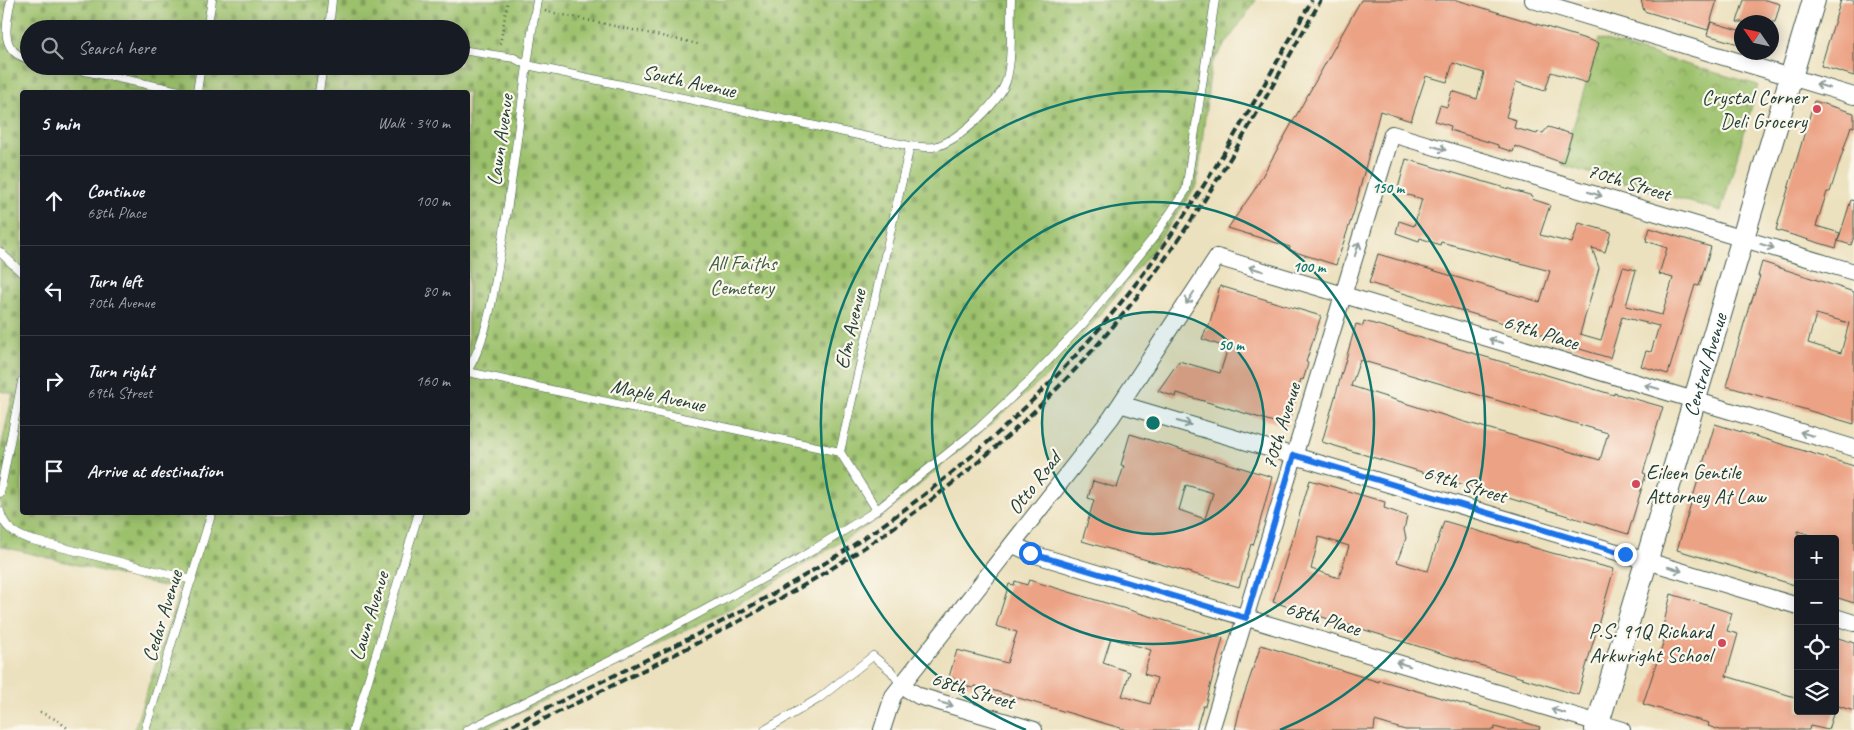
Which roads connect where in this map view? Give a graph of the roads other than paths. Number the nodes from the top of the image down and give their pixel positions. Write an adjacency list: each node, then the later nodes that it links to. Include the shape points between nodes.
1 (11, 0): 12 (lane, via 3,32 4,44 10,53)
2 (212, 0): 9 (lane)
3 (332, 0): 10 (lane)
4 (537, 0): 13 (lane, Lawn Avenue)
5 (1011, 0): 23 (lane, South Avenue, via 1007,79 992,102 972,126 949,141 933,147)
6 (1215, 0): 39 (lane, via 1186,190 1125,273 1030,380 979,428)
7 (1533, 0): 17 (street)
8 (1814, 0): 17 (main road, Central Avenue)
9 (209, 20)
10 (330, 20)
11 (470, 51): 13 (lane, South Avenue, via 514,58)
12 (20, 56)
13 (527, 65): 23 (lane, South Avenue); 30 (lane, Lawn Avenue, via 512,189 491,307)
14 (104, 75): 18 (lane)
15 (200, 75): 19 (lane)
16 (322, 75): 20 (lane)
17 (1791, 77): 21 (street, one-way to 17); 24 (main road, Central Avenue)
18 (175, 90)
19 (197, 90)
20 (319, 90)
21 (1854, 96)
22 (1392, 134): 24 (street, 70th Street, one-way to 24); 29 (street, 70th Avenue, one-way to 22)
23 (910, 146): 36 (lane, Elm Avenue)
24 (1742, 239): 28 (street, 70th Street, one-way to 28); 33 (main road, Central Avenue)
25 (0, 252): 27 (lane)
26 (1217, 257): 29 (street, 69th Place, one-way to 26); 34 (street, Otto Road, one-way to 34)
27 (20, 271)
28 (1854, 272)
29 (1342, 296): 33 (street, 69th Place, one-way to 29); 37 (street, 70th Avenue)
30 (470, 366)
31 (470, 371): 36 (lane, Maple Avenue)
32 (20, 391): 38 (lane)
33 (1694, 400): 35 (street, 69th Place, one-way to 33); 44 (main road, Central Avenue)
34 (1120, 404): 37 (street, 69th Street, one-way to 37); 43 (street, Otto Road)
35 (1854, 448)
36 (840, 452): 39 (lane)
37 (1294, 455): 44 (street, 69th Street); 47 (street, 70th Avenue)
38 (0, 493)
39 (877, 510): 54 (lane, via 797,560 616,658)
40 (0, 511): 45 (lane, via 3,522 14,534)
41 (211, 515): 45 (lane, Cedar Avenue)
42 (418, 515): 53 (lane, Lawn Avenue)
43 (1013, 545): 47 (street, 68th Place, via 1036,555); 50 (street, Otto Road)
44 (1646, 560): 46 (street, 69th Street, one-way to 46); 51 (main road, Central Avenue)
45 (192, 580): 52 (lane, Cedar Avenue)
46 (1794, 605)
47 (1246, 618): 51 (street, 68th Place, one-way to 47); 58 (street, 70th Avenue)
48 (1839, 619): 49 (street)
49 (1854, 623)
50 (902, 686): 55 (lane, via 874,656 818,699); 56 (street, Otto Road, via 888,706); 57 (street, 68th Street, one-way to 57, via 919,696)
51 (1597, 726): 59 (street, 68th Place)
52 (145, 730)
53 (353, 730)
54 (467, 730)
55 (765, 730)
56 (882, 730)
57 (1034, 730)
58 (1211, 730)
59 (1622, 730)

